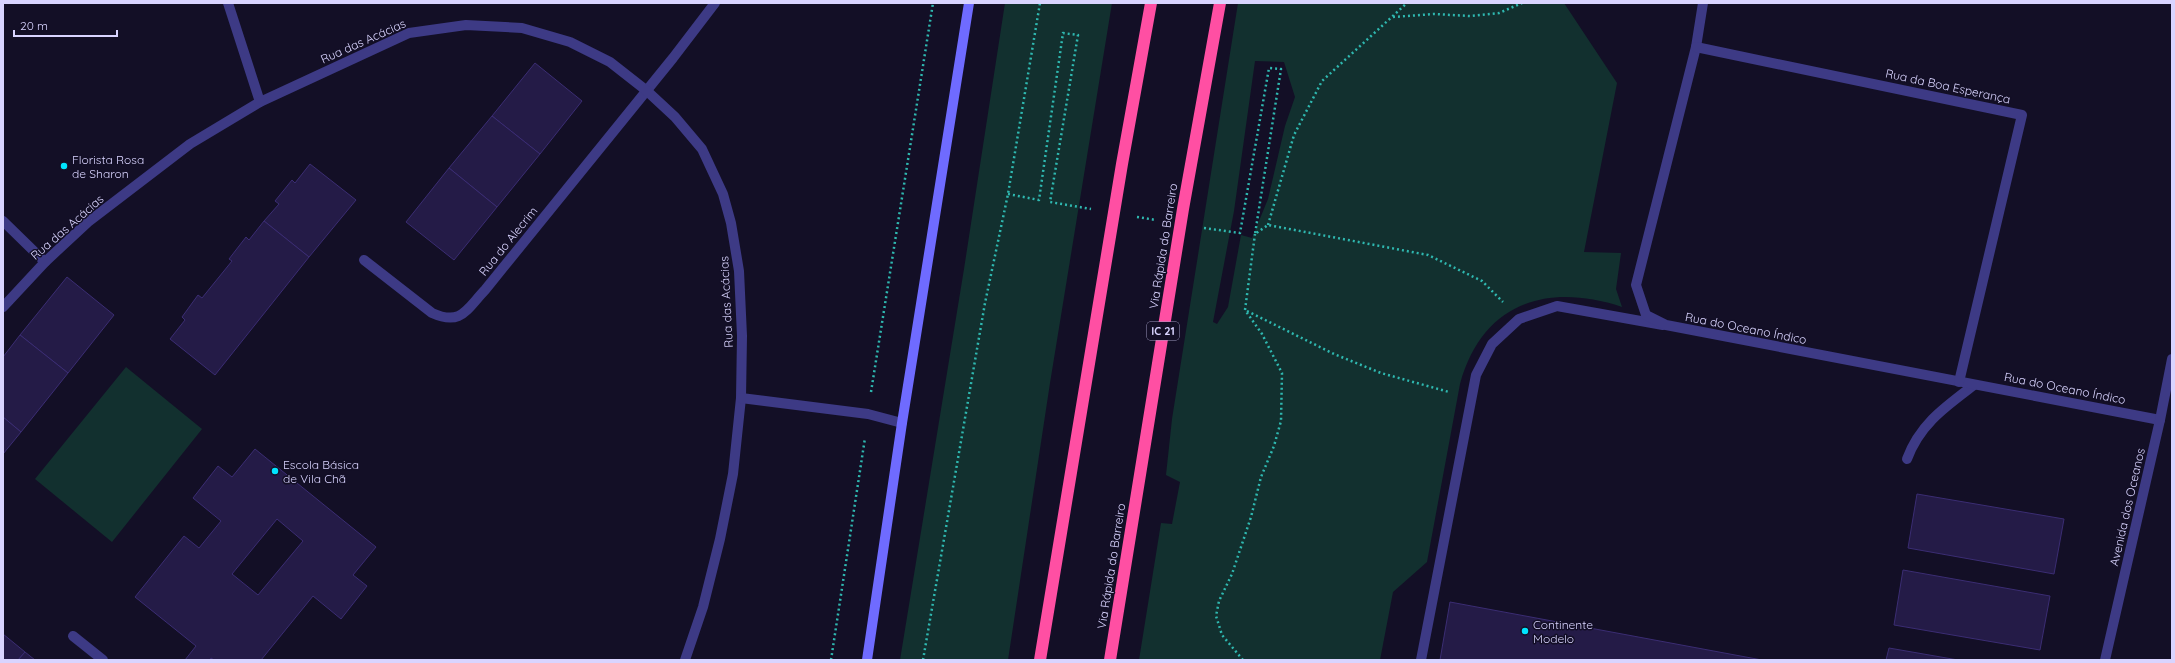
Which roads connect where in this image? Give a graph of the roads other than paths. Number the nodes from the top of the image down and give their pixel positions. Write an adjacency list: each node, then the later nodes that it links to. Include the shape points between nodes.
1 (228, 3): 9 (street)
2 (715, 3): 8 (street, Rua do Alecrim)
3 (969, 3): 20 (main road)
4 (1150, 3): 26 (highway)
5 (1220, 3): 27 (highway, Via Rápida do Barreiro / IC 21, via 1182,209)
6 (1703, 3): 7 (street, Rua do Oceano Índico)
7 (1696, 47): 14 (street, Rua do Oceano Índico, via 1636,284 1646,315); 16 (street, Rua da Boa Esperança, via 2022,115)
8 (646, 91): 9 (street, Rua das Acácias, via 610,62 570,42 522,28 466,25 409,33); 11 (street, Rua do Alecrim, via 485,290 460,315 445,319 432,313); 18 (street, Rua das Acácias, via 675,117 702,149 724,194 739,272)
9 (260, 102): 12 (street, Rua das Acácias, via 190,144 88,222)
10 (3, 221): 12 (street)
11 (364, 260)
12 (45, 262): 13 (street, Rua das Acácias)
13 (3, 308)
14 (1666, 325): 16 (street, Rua do Oceano Índico); 28 (street, via 1557,306 1519,319 1492,344 1476,375)
15 (2172, 360): 19 (street, Avenida dos Oceanos)
16 (1959, 382): 17 (street, Rua do Oceano Índico)
17 (1974, 385): 19 (street, Rua do Oceano Índico); 21 (street, via 1940,411 1914,441)
18 (741, 398): 20 (street, via 868,414); 24 (street, Rua das Acácias, via 733,474 720,539 703,607)
19 (2160, 420): 29 (street, Avenida dos Oceanos)
20 (902, 423): 25 (main road)
21 (1907, 459)
22 (73, 636): 23 (street)
23 (103, 660)
24 (685, 660)
25 (867, 660)
26 (1040, 660)
27 (1110, 660)
28 (1421, 660)
29 (2106, 660)

